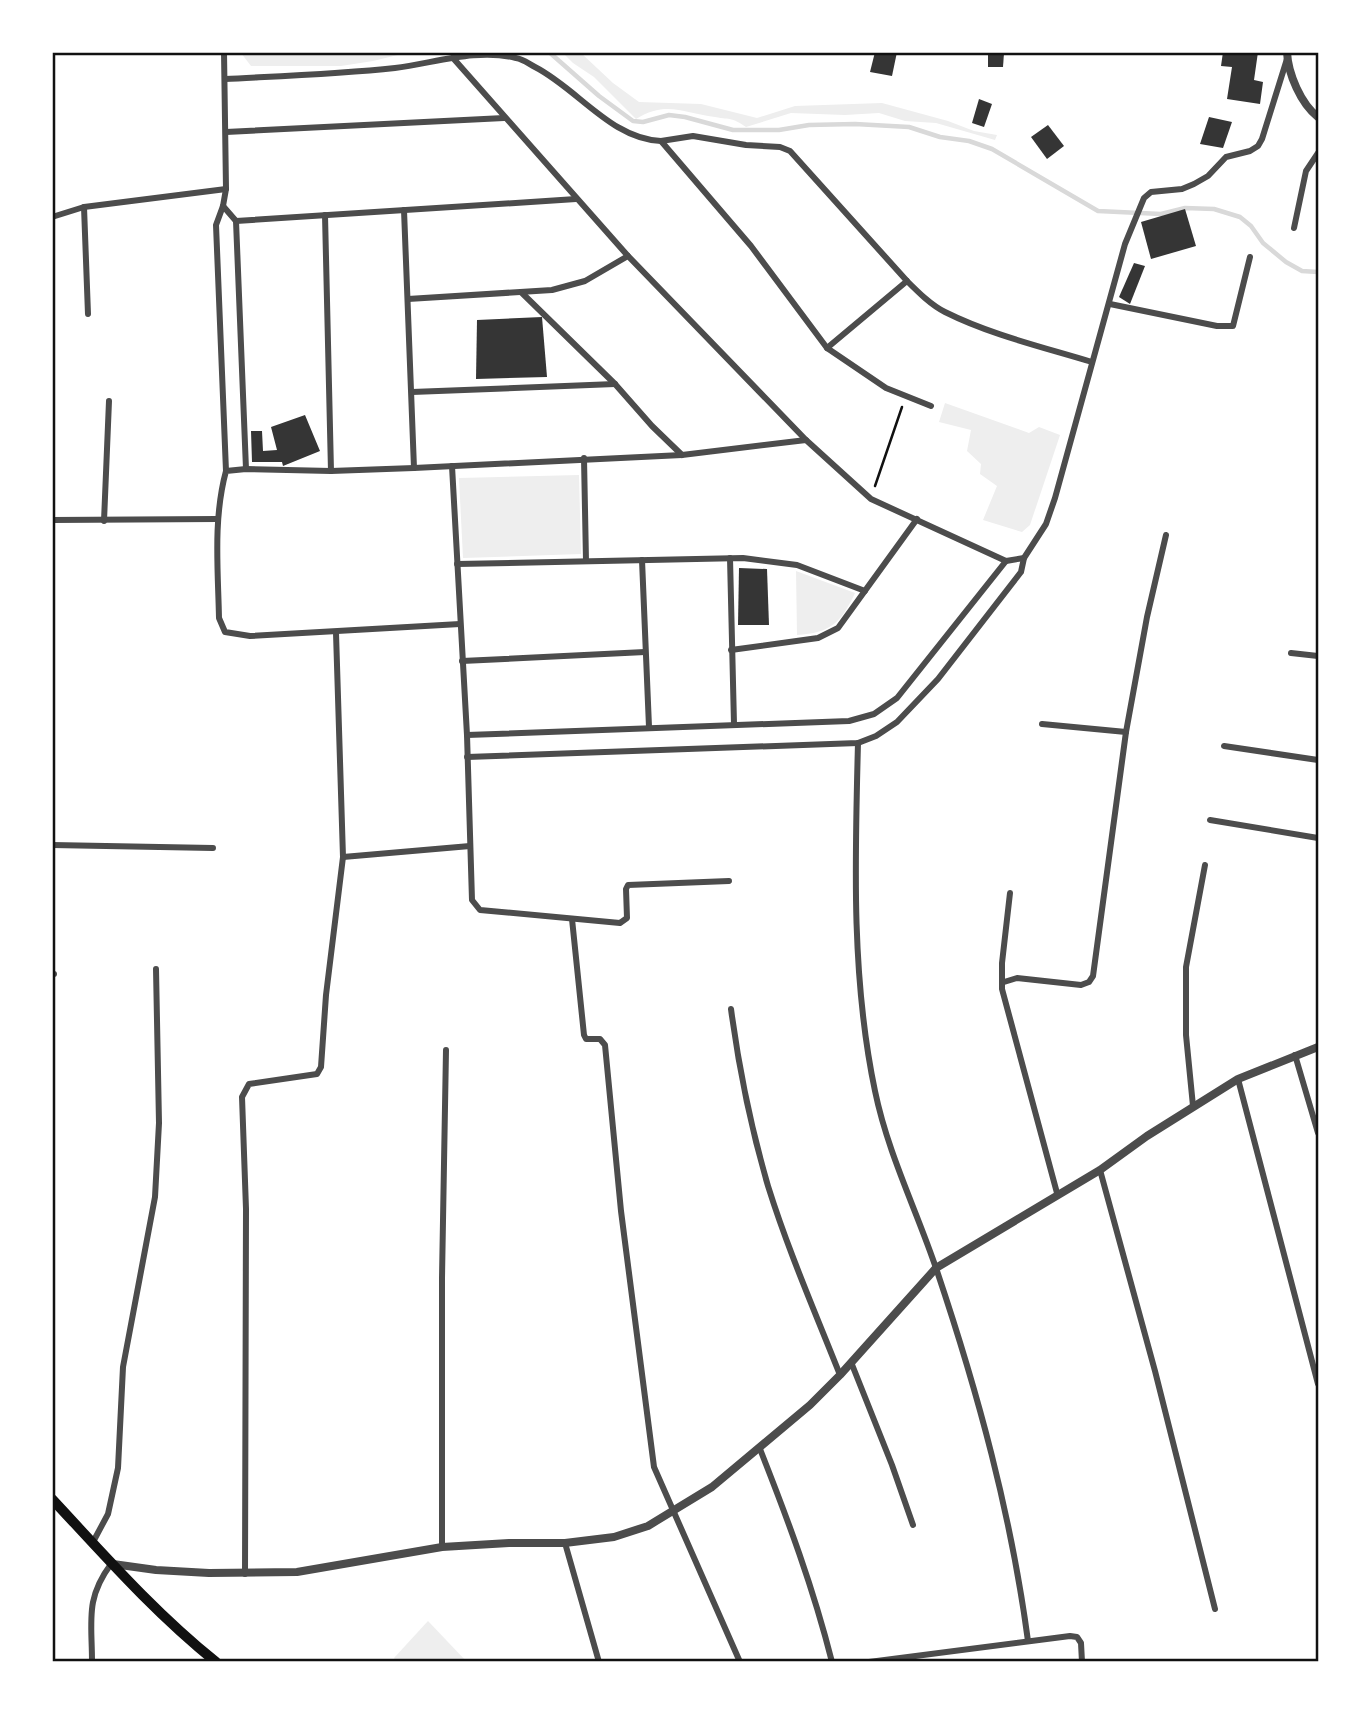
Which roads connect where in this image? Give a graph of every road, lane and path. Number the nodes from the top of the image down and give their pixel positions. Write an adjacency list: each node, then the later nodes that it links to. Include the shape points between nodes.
1 (224, 52): 4 (street)
2 (1287, 55): 5 (street, via 1297,89); 24 (street, via 1258,146 1226,157 1208,176 1182,189 1151,192 1144,198 1125,244)
3 (453, 58): 4 (street, via 397,67); 6 (street); 8 (street, via 518,58 548,74 614,124 643,140)
4 (225, 79): 7 (street)
5 (1318, 117)
6 (504, 118): 7 (street); 11 (street)
7 (226, 132): 10 (street)
8 (662, 141): 21 (street, via 693,136 790,151); 26 (street, via 751,246)
9 (1318, 153): 18 (street, via 1306,171)
10 (226, 189): 12 (street); 13 (street)
11 (576, 199): 14 (street); 19 (street)
12 (223, 206): 17 (street); 39 (street, via 216,225)
13 (84, 207): 16 (street); 25 (street)
14 (404, 210): 15 (street); 23 (street)
15 (326, 215): 17 (street); 40 (street)
16 (52, 217)
17 (236, 221): 38 (street)
18 (1294, 228)
19 (628, 256): 22 (street, via 585,281); 33 (street)
20 (1250, 257): 24 (street, via 1233,326)
21 (907, 281): 26 (street); 27 (street, via 944,312)
22 (522, 293): 23 (street); 28 (street)
23 (408, 299): 29 (street)
24 (1110, 304): 27 (street)
25 (88, 314)
26 (827, 348): 30 (street)
27 (1091, 362): 48 (street, via 1055,498 1046,524)
28 (615, 384): 29 (street); 34 (street)
29 (412, 392): 37 (street)
30 (906, 397): 32 (street); 41 (path)
31 (109, 401): 45 (street)
32 (931, 406)
33 (806, 440): 34 (street); 41 (street)
34 (682, 454): 35 (street)
35 (584, 458): 36 (street); 50 (street)
36 (452, 466): 37 (street); 52 (street)
37 (414, 468): 40 (street)
38 (246, 469): 39 (street); 40 (street)
39 (226, 471): 42 (street)
40 (331, 471)
41 (871, 499): 43 (street)
42 (217, 519): 45 (street); 55 (street, via 219,618 225,632 250,636)
43 (917, 519): 51 (street); 53 (street)
44 (52, 520): 45 (street)
45 (104, 520)
46 (1166, 535): 64 (street)
47 (730, 558): 49 (street); 53 (street, via 797,565); 56 (street)
48 (1024, 558): 51 (street); 66 (street, via 1021,572 938,679 897,722)
49 (642, 560): 50 (street); 57 (street)
50 (586, 561): 52 (street)
51 (1006, 561): 61 (street, via 897,698 874,714 849,721)
52 (457, 564): 54 (street)
53 (865, 591): 56 (street, via 829,634)
54 (460, 624): 55 (street); 60 (street)
55 (336, 633): 75 (street)
56 (732, 650): 61 (street)
57 (645, 652): 60 (street); 63 (street)
58 (1291, 653): 59 (street)
59 (1318, 656)
60 (462, 661): 65 (street)
61 (734, 724): 63 (street)
62 (1042, 724): 64 (street)
63 (649, 727): 65 (street)
64 (1125, 732): 81 (street, via 1093,976 1082,985 1017,978)
65 (467, 735): 68 (street)
66 (858, 743): 68 (street); 91 (street, via 858,962 863,1025 889,1144)
67 (1224, 746): 69 (street)
68 (467, 757): 73 (street)
69 (1318, 760)
70 (1210, 820): 71 (street)
71 (1318, 838)
72 (52, 845): 74 (street)
73 (470, 846): 75 (street); 79 (street, via 475,907)
74 (213, 848)
75 (343, 856): 104 (street, via 321,1067 317,1074 306,1077 249,1084 242,1097)
76 (1205, 865): 87 (street, via 1186,967)
77 (729, 881): 79 (street, via 633,883 626,889 623,921)
78 (1010, 893): 81 (street)
79 (572, 919): 98 (street, via 584,1035 605,1045 654,1467)
80 (156, 969): 100 (street, via 156,1186 123,1367 118,1468 108,1514)
81 (1004, 982): 90 (street, via 1002,989)
82 (731, 1009): 94 (street, via 740,1070 769,1188)
83 (1318, 1046): 85 (street)
84 (446, 1049): 102 (street)
85 (1295, 1055): 86 (street); 88 (street)
86 (1238, 1079): 87 (street); 93 (street)
87 (1193, 1106): 89 (street)
88 (1318, 1133)
89 (1100, 1170): 90 (street); 105 (street)
90 (1057, 1193): 91 (street)
91 (936, 1268): 92 (street); 106 (street, via 991,1447)
92 (851, 1362): 94 (street); 99 (street)
93 (1316, 1364): 95 (street)
94 (840, 1375): 96 (street)
95 (1318, 1384)
96 (760, 1448): 98 (street, via 712,1487); 111 (street, via 798,1545)
97 (52, 1499): 100 (main road)
98 (674, 1510): 101 (street, via 648,1526 614,1537); 110 (street)
99 (913, 1525)
100 (93, 1542): 103 (main road)
101 (565, 1543): 102 (street); 109 (street)
102 (442, 1547): 104 (street, via 297,1572)
103 (111, 1564): 104 (street); 107 (street, via 94,1590); 108 (main road, via 150,1605)
104 (245, 1574)
105 (1215, 1609)
106 (1028, 1641): 112 (street); 113 (street, via 1077,1637)
107 (92, 1661)
108 (216, 1661)
109 (599, 1661)
110 (740, 1661)
111 (832, 1661)
112 (869, 1661)
113 (1082, 1661)

